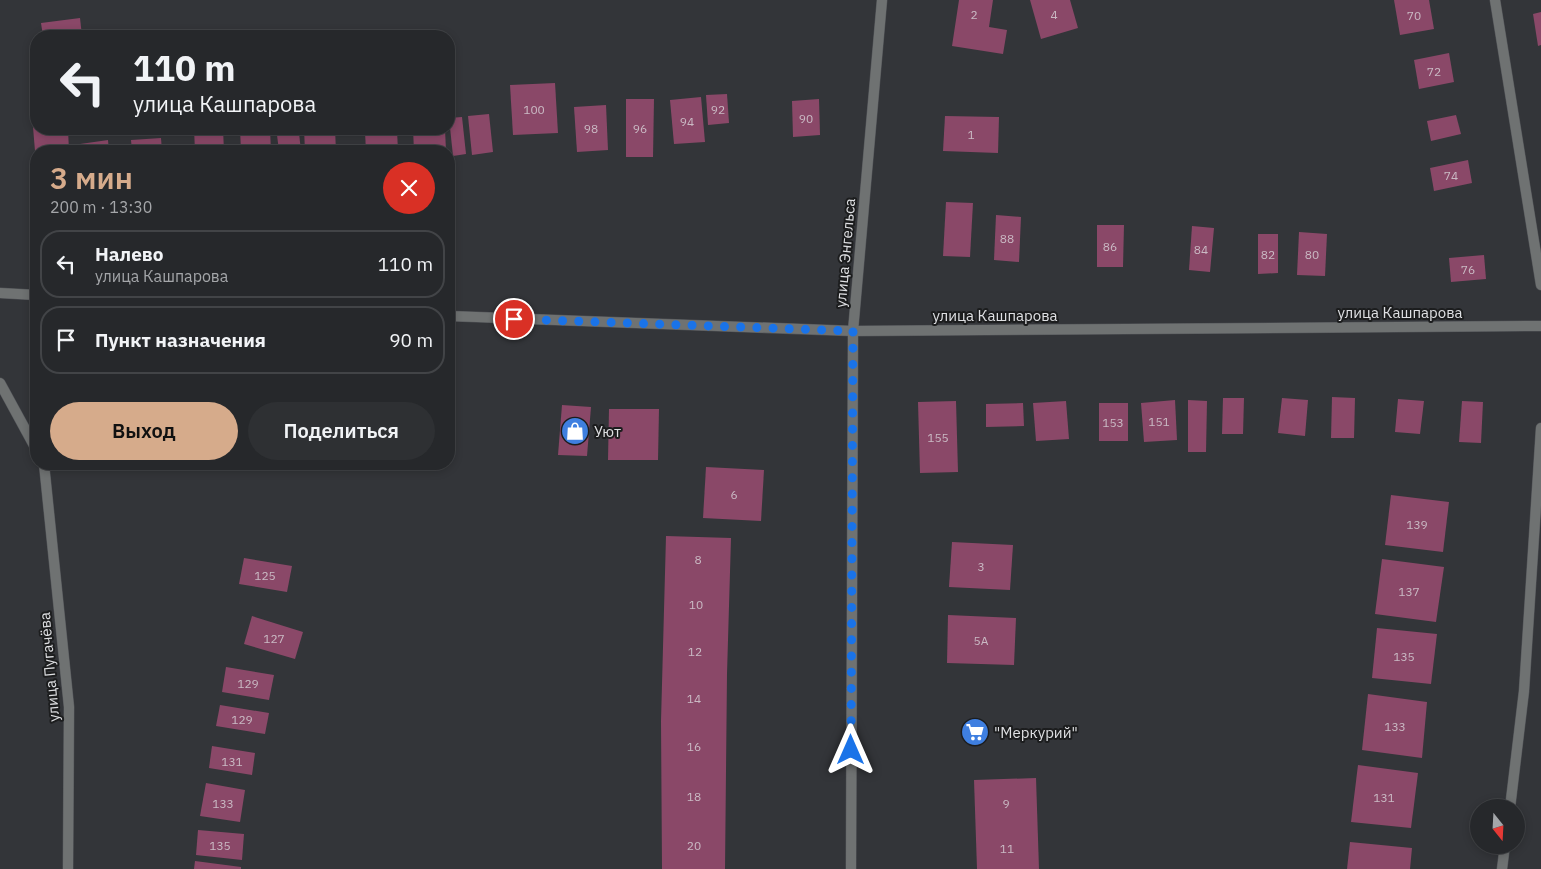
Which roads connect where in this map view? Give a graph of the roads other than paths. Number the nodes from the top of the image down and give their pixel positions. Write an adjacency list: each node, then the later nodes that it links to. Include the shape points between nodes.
1 (882, 0): 8 (street, улица Энгельса)
2 (1495, 0): 3 (street)
3 (1541, 285)
4 (0, 293): 5 (street)
5 (30, 295)
6 (455, 316): 8 (street, улица Кашпарова)
7 (1541, 326): 8 (street, улица Кашпарова)
8 (853, 331): 16 (street, улица Энгельса)
9 (0, 383): 11 (street)
10 (1541, 428): 13 (street, via 1524,691)
11 (30, 438)
12 (45, 470): 15 (street, улица Пугачёва, via 69,707)
13 (1511, 799)
14 (1504, 854): 17 (street)
15 (68, 869)
16 (851, 869)
17 (1502, 869)

